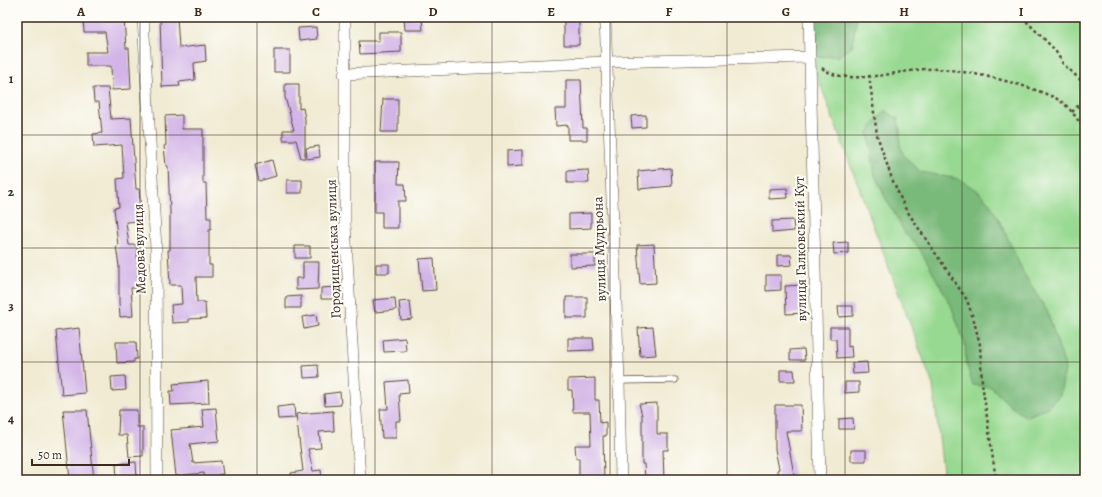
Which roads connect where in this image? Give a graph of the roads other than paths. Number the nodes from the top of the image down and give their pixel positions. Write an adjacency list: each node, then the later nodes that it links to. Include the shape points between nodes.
1 (143, 17): 10 (street, Медова вулиця, via 156,249)
2 (345, 17): 7 (street, Городищенська вулиця)
3 (605, 17): 6 (street, вулиця Мудрьона)
4 (809, 17): 5 (street, вулиця Галковський Кут)
5 (810, 57): 6 (street); 13 (street, вулиця Галковський Кут)
6 (606, 62): 7 (street); 9 (street, вулиця Мудрьона)
7 (344, 74): 11 (street, Городищенська вулиця, via 345,224)
8 (675, 380): 9 (lane)
9 (620, 381): 12 (street, вулиця Мудрьона)
10 (157, 480)
11 (360, 480)
12 (620, 480)
13 (820, 480)

